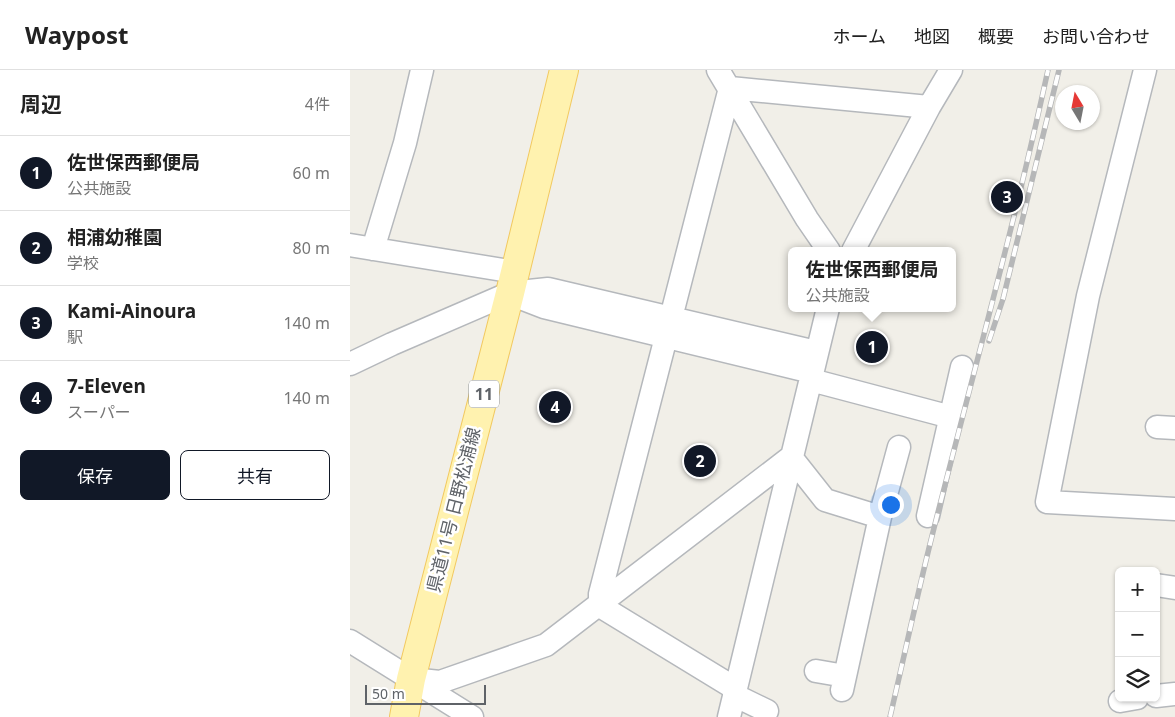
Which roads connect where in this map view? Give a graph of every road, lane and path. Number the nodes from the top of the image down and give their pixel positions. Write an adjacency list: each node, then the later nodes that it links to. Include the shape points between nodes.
1 (422, 70): 10 (street, via 405,143)
2 (564, 70): 11 (main road, 県道11号 日野松浦線 / 11)
3 (951, 70): 6 (street)
4 (1145, 70): 20 (street, via 1088,296 1047,502)
5 (724, 79): 6 (street); 8 (street); 13 (street)
6 (928, 107): 9 (street)
7 (350, 245): 10 (street)
8 (826, 247)
9 (855, 247)
10 (373, 249): 11 (street)
11 (512, 283): 13 (street, via 548,289); 14 (street); 28 (main road, 県道11号 日野松浦線 / 11)
12 (827, 312): 16 (street)
13 (667, 327): 16 (street); 25 (street, via 600,594)
14 (350, 364)
15 (962, 367): 17 (street)
16 (813, 368): 17 (street); 19 (street)
17 (951, 417): 22 (street)
18 (899, 447): 21 (street)
19 (791, 458): 21 (street, via 825,500); 25 (street); 29 (street)
20 (1175, 509)
21 (880, 516): 27 (street, via 843,683)
22 (928, 516)
23 (1160, 586): 24 (street)
24 (1175, 588)
25 (600, 606): 28 (street, via 546,645 440,682); 29 (street)
26 (350, 641): 28 (street)
27 (816, 672)
28 (411, 679): 33 (main road, 県道11号 日野松浦線 / 11); 34 (street)
29 (735, 692): 32 (street); 35 (street)
30 (1175, 694): 31 (street)
31 (1160, 696)
32 (767, 711)
33 (404, 717)
34 (472, 717)
35 (729, 717)

